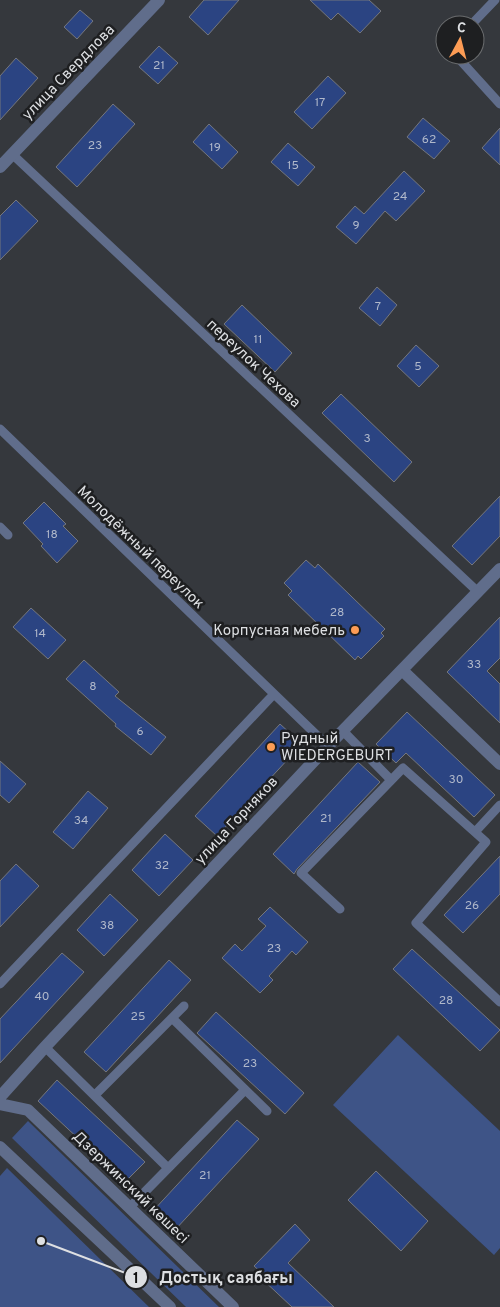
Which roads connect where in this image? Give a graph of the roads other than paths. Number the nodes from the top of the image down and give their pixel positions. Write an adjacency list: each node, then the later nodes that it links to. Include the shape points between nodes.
1 (159, 0): 6 (street, улица Свердлова)
2 (495, 0): 3 (lane)
3 (481, 15)
4 (464, 65): 5 (lane)
5 (500, 104)
6 (12, 154): 7 (street, улица Свердлова); 12 (lane, переулок Чехова)
7 (0, 167)
8 (0, 430): 14 (lane, Молодёжный переулок)
9 (0, 528): 10 (lane)
10 (8, 535)
11 (500, 569): 12 (street, улица Горняков)
12 (477, 592): 13 (street, улица Горняков)
13 (402, 670): 15 (street, улица Горняков); 17 (street)
14 (274, 694): 16 (lane, Молодёжный переулок); 22 (lane)
15 (343, 731): 16 (street, улица Горняков); 18 (lane)
16 (328, 746): 26 (street, улица Горняков)
17 (498, 759)
18 (392, 780): 20 (lane, via 403,768); 21 (lane, via 301,873)
19 (500, 805): 20 (lane)
20 (475, 832): 23 (lane, via 486,842 416,922)
21 (340, 910)
22 (0, 984)
23 (500, 1002)
24 (184, 1006): 25 (lane)
25 (172, 1018): 27 (lane); 28 (lane)
26 (45, 1047): 28 (lane); 29 (street, улица Горняков)
27 (245, 1090): 31 (lane); 33 (lane)
28 (95, 1096): 33 (lane)
29 (0, 1097)
30 (0, 1104): 34 (street, Дзержинский көшесі, via 28,1110)
31 (266, 1111)
32 (0, 1147): 35 (street)
33 (168, 1168): 34 (lane)
34 (129, 1208): 36 (street, Дзержинский көшесі)
35 (170, 1307)
36 (234, 1307)

